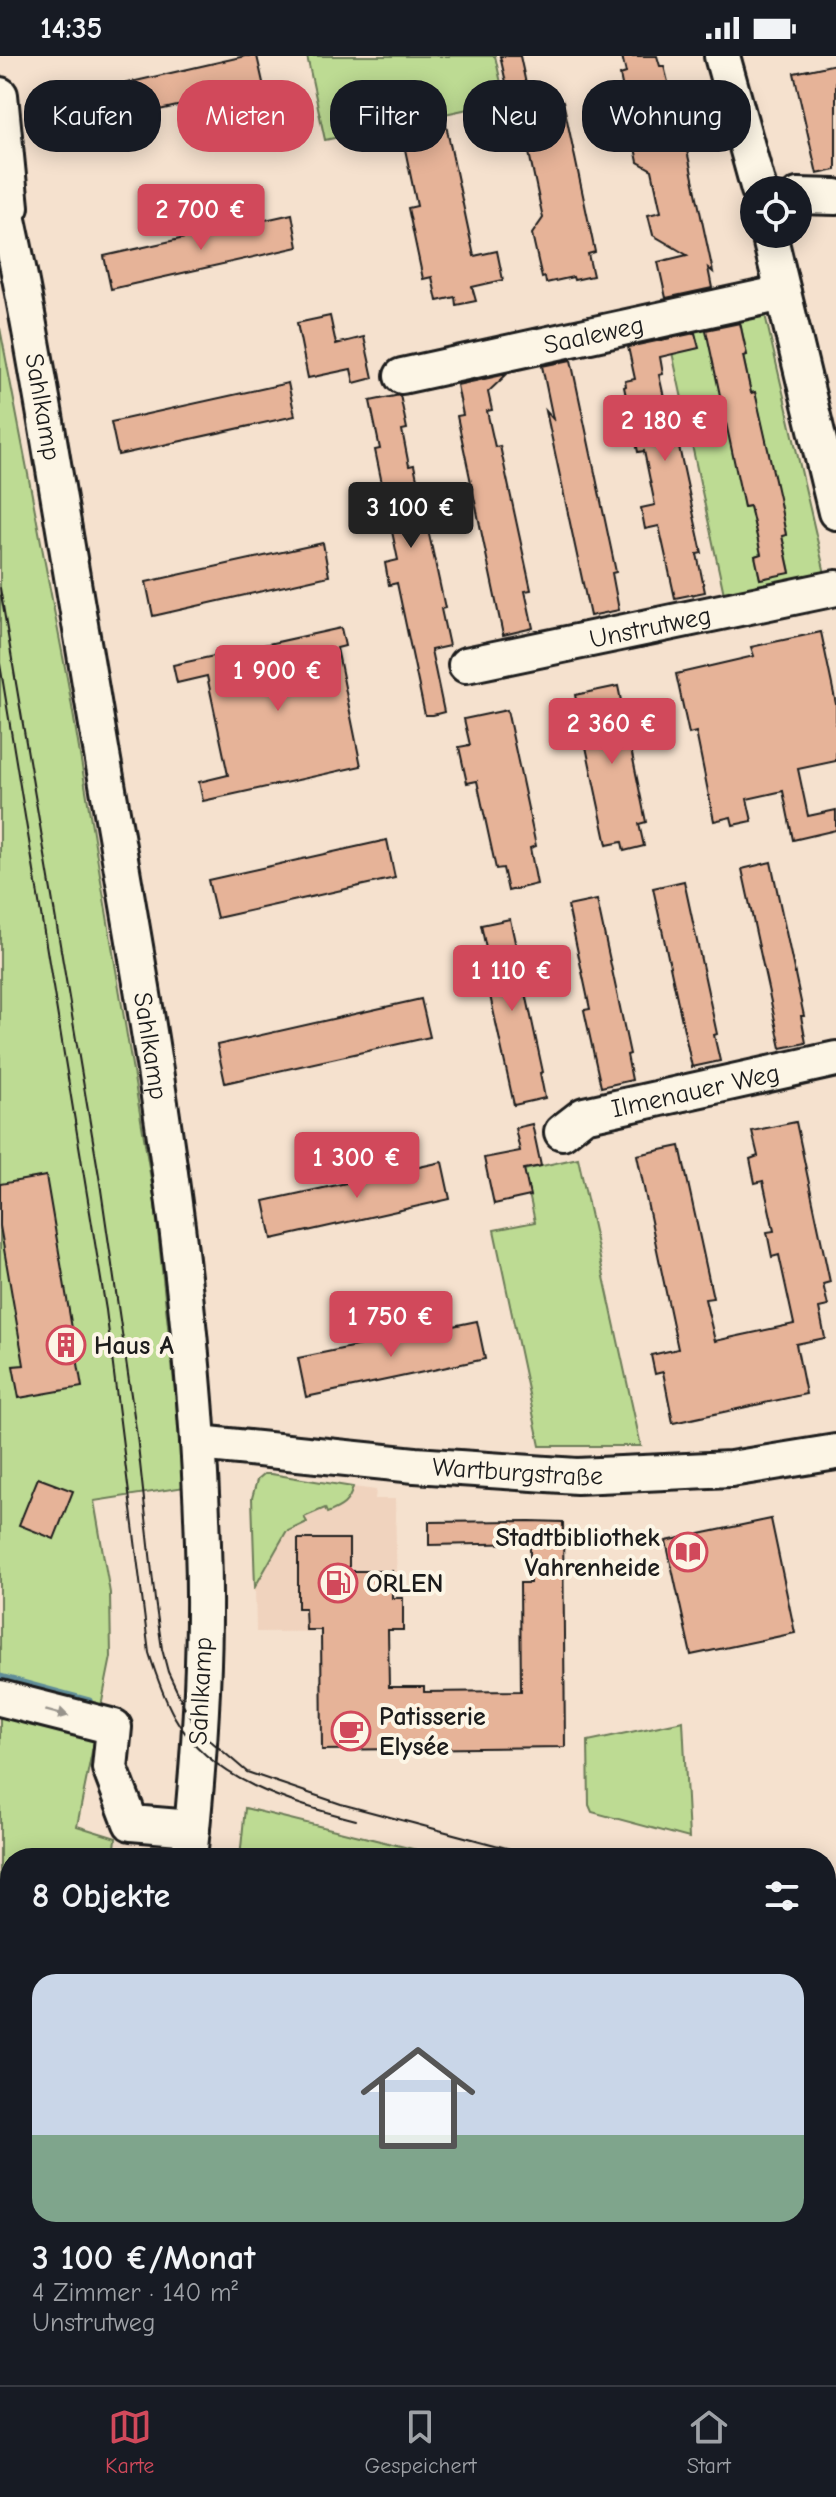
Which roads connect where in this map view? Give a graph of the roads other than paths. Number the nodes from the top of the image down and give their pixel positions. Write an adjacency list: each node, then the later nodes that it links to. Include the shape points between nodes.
1 (722, 56): 3 (street)
2 (0, 95): 7 (street, Sahlkamp)
3 (755, 176)
4 (0, 185): 7 (street, Sahlkamp)
5 (812, 196): 6 (street)
6 (836, 197)
7 (14, 243): 16 (street, Sahlkamp, via 163,1125)
8 (772, 248): 9 (street)
9 (783, 293): 10 (street, Saaleweg); 11 (street)
10 (402, 376)
11 (836, 512)
12 (836, 588): 13 (street, Unstrutweg)
13 (466, 665)
14 (836, 1059): 15 (street, Ilmenauer Weg, via 584,1115)
15 (562, 1132)
16 (199, 1443): 17 (street, Wartburgstraße, via 577,1476 731,1469); 19 (street, Sahlkamp, via 203,1664)
17 (836, 1452)
18 (0, 1698): 19 (street, one-way to 19, via 114,1727 110,1768 131,1823)
19 (190, 1843)

